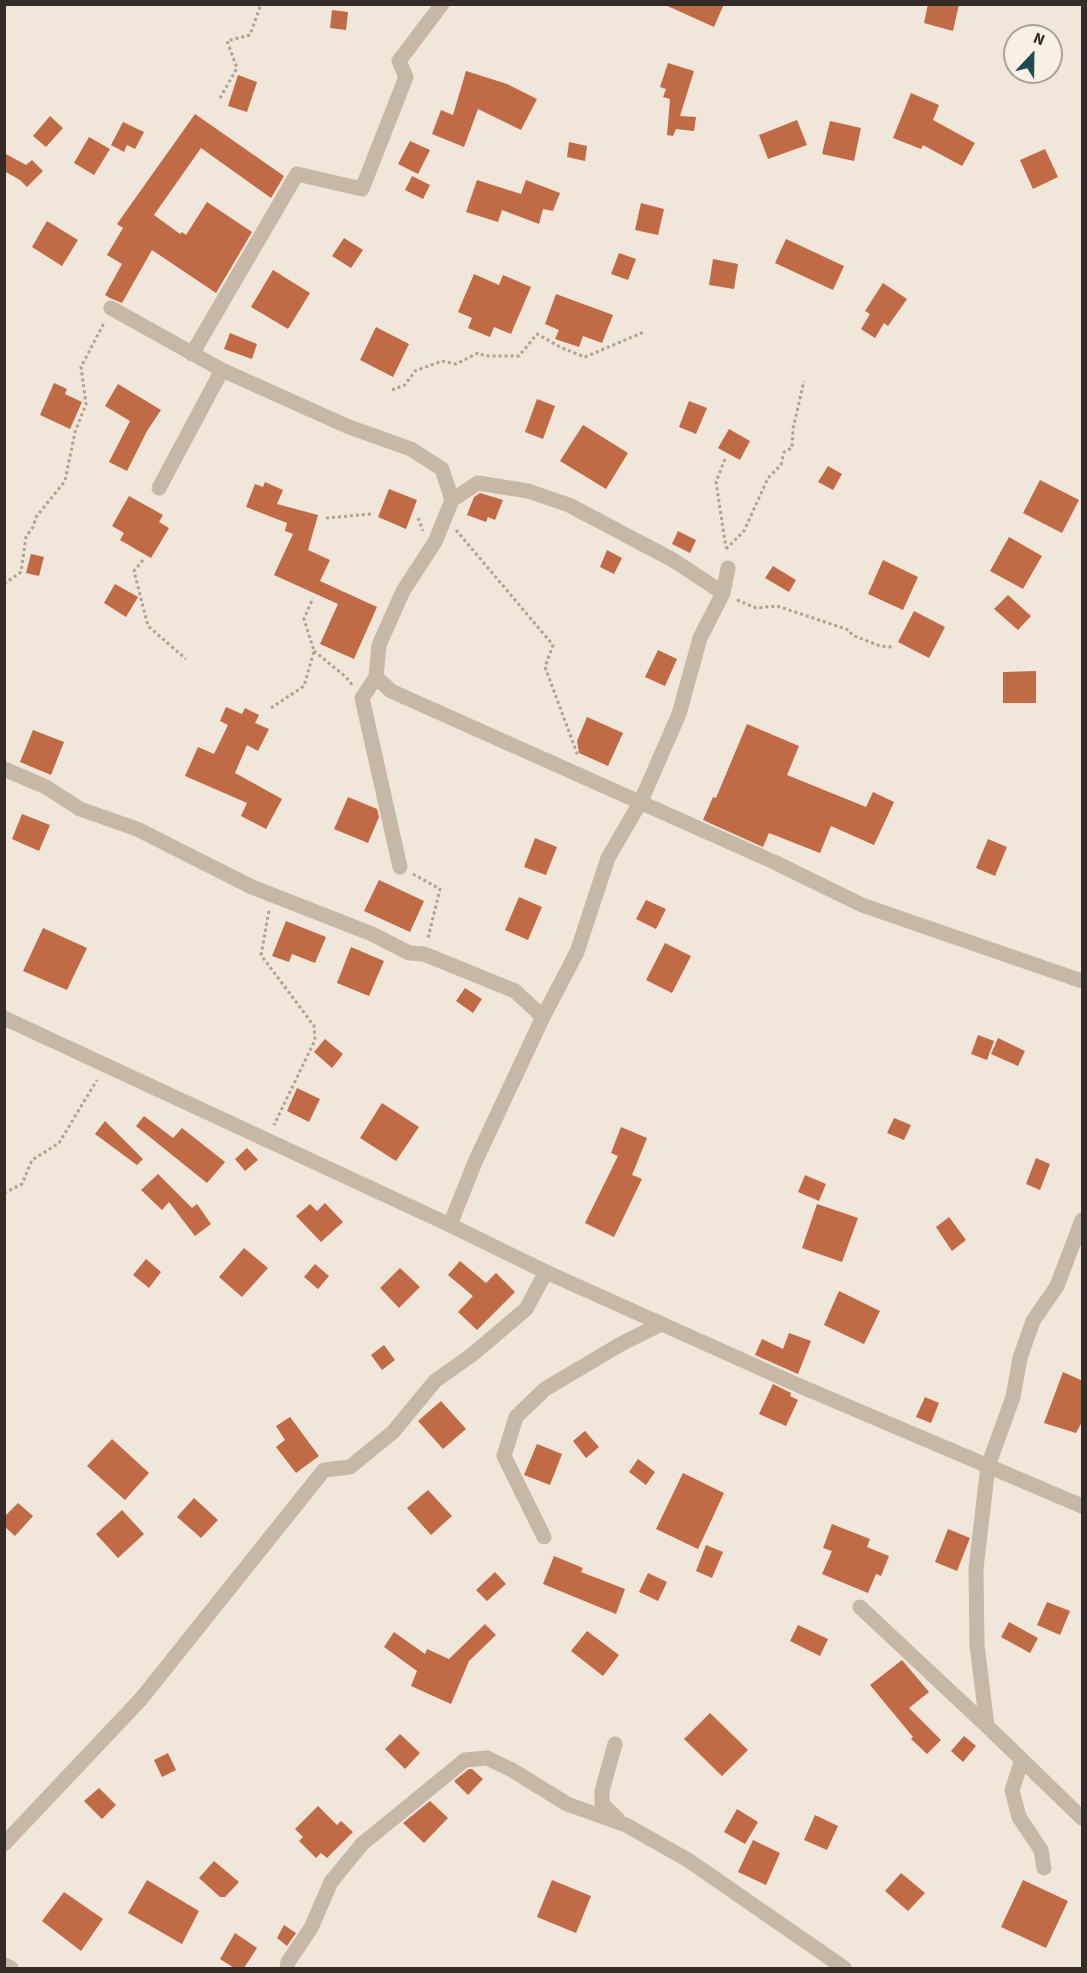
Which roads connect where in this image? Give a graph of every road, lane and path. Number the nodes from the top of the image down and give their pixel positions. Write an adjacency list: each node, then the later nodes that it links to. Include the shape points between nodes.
1 (261, 4): 3 (path, via 250,34 227,41 237,68)
2 (442, 4): 6 (street, via 399,61 406,77 362,189 297,174)
3 (220, 98)
4 (111, 308): 6 (street); 19 (path, via 81,367 86,404 75,432 65,481 36,517 26,537 21,573)
5 (644, 332): 9 (path, via 585,357 537,334 519,356 478,353 456,364 442,361 415,371 405,385)
6 (192, 354): 7 (street)
7 (222, 370): 11 (street); 12 (street, via 349,427 411,449 442,469)
8 (804, 381): 16 (path, via 792,448 784,452 781,465 768,478 744,531)
9 (392, 390)
10 (724, 459): 16 (path, via 716,482)
11 (159, 488)
12 (452, 500): 15 (street); 20 (street, via 478,483 528,491 569,505)
13 (371, 514): 14 (path)
14 (326, 518)
15 (442, 524): 25 (street, via 435,542 403,591 379,645); 29 (path, via 458,531 553,645 545,667)
16 (726, 549): 18 (path)
17 (143, 560): 24 (path, via 134,571 148,626)
18 (728, 568): 20 (street)
19 (4, 584)
20 (723, 593): 22 (path, via 756,608 777,606 849,630 879,646); 30 (street, via 700,638 679,714)
21 (313, 598): 23 (path, via 304,619)
22 (893, 647)
23 (314, 651): 26 (path, via 345,677); 27 (path, via 304,686)
24 (186, 659)
25 (376, 677): 26 (street); 29 (street, via 391,691)
26 (362, 698): 31 (street)
27 (271, 708)
28 (5, 770): 32 (street, via 46,787 80,809 138,829)
29 (585, 778): 30 (street)
30 (641, 801): 34 (street, via 862,905); 35 (street, via 608,858 577,952)
31 (400, 867): 33 (path, via 440,888)
32 (273, 895): 33 (street, via 409,953); 38 (path, via 261,955 314,1026 315,1040)
33 (424, 954): 35 (street, via 515,991)
34 (1083, 981)
35 (543, 1017): 41 (street)
36 (4, 1018): 37 (street)
37 (105, 1065): 38 (street); 39 (path, via 59,1143 32,1160 22,1184)
38 (266, 1141): 41 (street)
39 (4, 1193)
40 (1083, 1220): 44 (street, via 1057,1286 1033,1321)
41 (450, 1225): 42 (street)
42 (546, 1272): 43 (street); 53 (street, via 526,1309 435,1381 393,1432 350,1467 324,1470 141,1699)
43 (661, 1324): 44 (street); 46 (street, via 545,1389 516,1417 504,1456)
44 (988, 1466): 45 (street); 48 (street, via 976,1568 978,1645)
45 (1083, 1506)
46 (544, 1537)
47 (860, 1607): 48 (street)
48 (987, 1726): 50 (street)
49 (615, 1744): 52 (street, via 602,1804)
50 (1022, 1760): 51 (street); 54 (street, via 1012,1790 1019,1817 1041,1850)
51 (1083, 1818)
52 (626, 1825): 57 (street, via 567,1804 486,1758 465,1760 362,1844 331,1882 311,1928); 58 (street, via 688,1860)
53 (4, 1844)
54 (1044, 1868)
55 (4, 1965): 56 (street)
56 (11, 1968)
57 (287, 1968)
58 (844, 1968)

